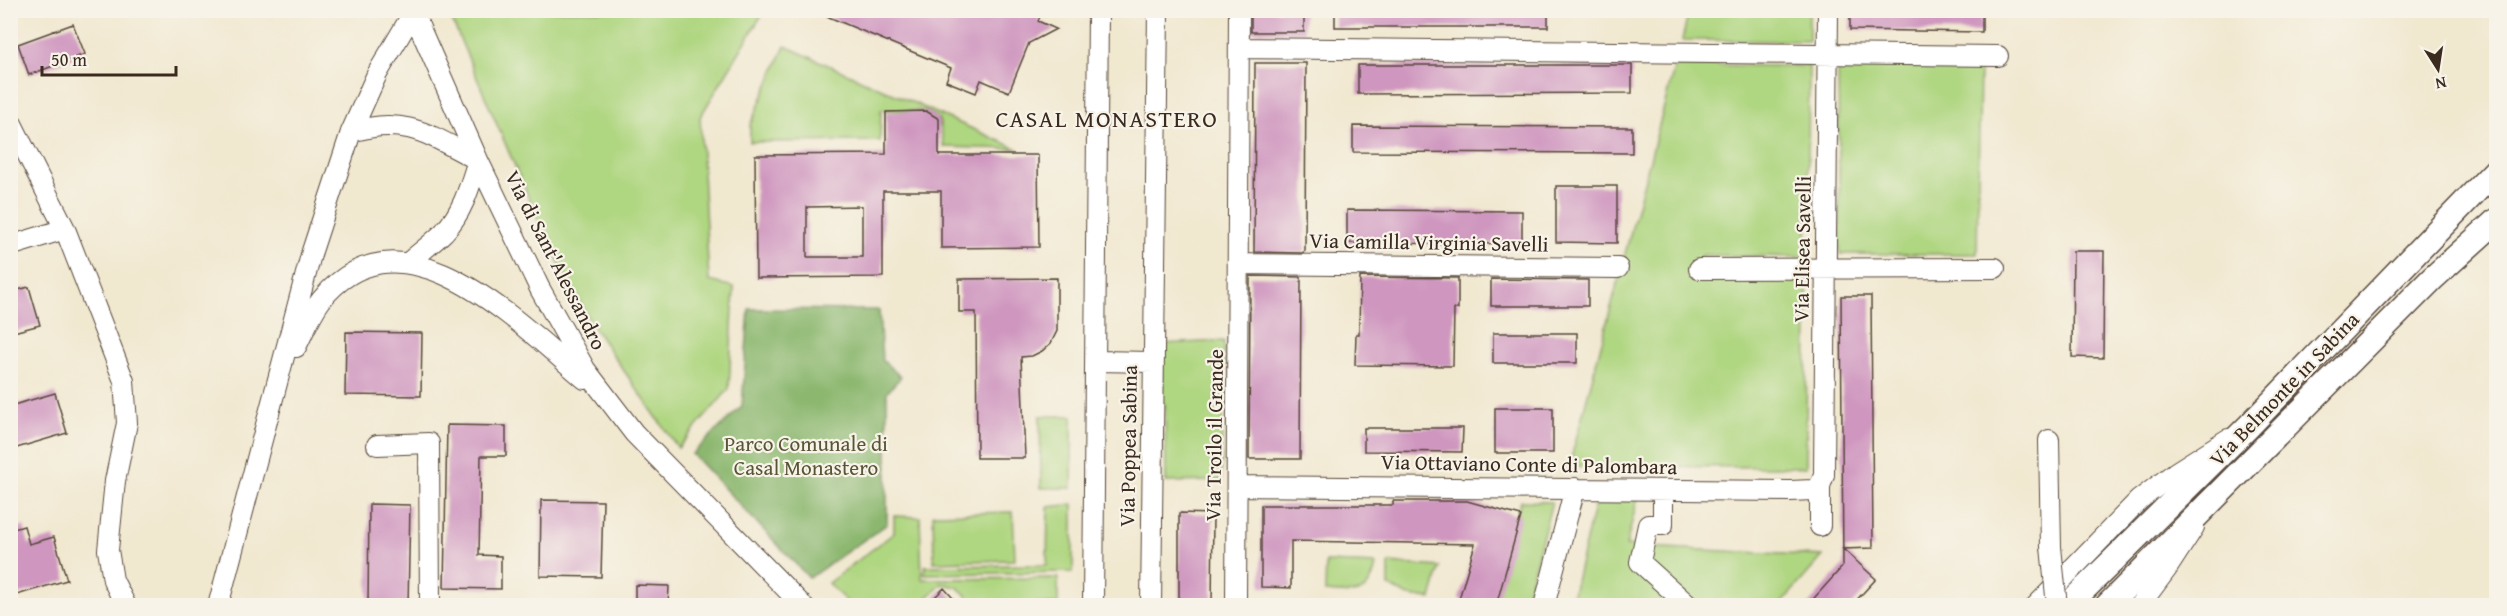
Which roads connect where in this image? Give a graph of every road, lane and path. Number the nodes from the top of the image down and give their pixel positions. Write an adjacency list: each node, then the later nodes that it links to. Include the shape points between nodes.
1 (1098, 10): 22 (street)
2 (1158, 10): 23 (street, Via Poppea Sabina)
3 (1239, 10): 6 (street, Via Troilo il Grande)
4 (1828, 10): 7 (street, Via Elisea Savelli)
5 (412, 12): 10 (street, via 376,74); 11 (street, Via di Sant'Alessandro)
6 (1239, 48): 7 (street); 17 (street, Via Troilo il Grande)
7 (1828, 54): 8 (street); 21 (street, Via Elisea Savelli)
8 (1998, 56)
9 (10, 120): 14 (street)
10 (351, 132): 11 (street, via 378,126 406,127 422,131); 24 (street, via 312,251)
11 (478, 160): 16 (street, via 453,221); 25 (street, Via di Sant'Alessandro, via 550,309)
12 (2496, 170): 26 (main road, Via Belmonte in Sabina)
13 (2496, 221): 33 (main road, Via Belmonte in Sabina, via 2433,278)
14 (65, 230): 15 (street); 36 (street, via 126,389 127,423 115,481 108,550 113,580)
15 (10, 246)
16 (408, 263): 24 (street, via 388,261 373,265 335,286 314,312); 25 (street, via 445,274 475,290)
17 (1239, 264): 18 (street, Via Camilla Virginia Savelli); 29 (street, Via Troilo il Grande)
18 (1618, 268)
19 (1995, 268): 21 (street)
20 (1699, 269): 21 (street)
21 (1826, 270): 30 (street, Via Elisea Savelli, via 1824,475)
22 (1096, 361): 23 (street); 41 (street)
23 (1153, 362): 42 (street, Via Poppea Sabina)
24 (278, 382): 35 (street)
25 (603, 394): 40 (street, Via di Sant'Alessandro, via 667,468)
26 (2248, 427): 46 (street, via 2205,452 2128,510); 48 (main road, Via Belmonte in Sabina)
27 (2049, 440): 47 (street, bridge, via 2051,547)
28 (377, 445): 39 (street, via 429,443)
29 (1237, 486): 31 (street, Via Ottaviano Conte di Palombara); 43 (street, Via Troilo il Grande)
30 (1820, 486): 32 (street, Via Ottaviano Conte di Palombara, via 1790,491); 34 (street, Via Elisea Savelli)
31 (1575, 488): 32 (street, Via Ottaviano Conte di Palombara); 44 (street)
32 (1663, 490): 45 (street, via 1663,525 1648,525 1640,562)
33 (2207, 506): 49 (main road, Via Belmonte in Sabina); 50 (street)
34 (1820, 526)
35 (226, 577): 37 (street); 38 (street)
36 (126, 606)
37 (210, 606)
38 (218, 606)
39 (430, 606)
40 (803, 606)
41 (1093, 606)
42 (1150, 606)
43 (1236, 606)
44 (1544, 606)
45 (1689, 606)
46 (2036, 606)
47 (2057, 606)
48 (2067, 606)
49 (2107, 606)
50 (2139, 606)

